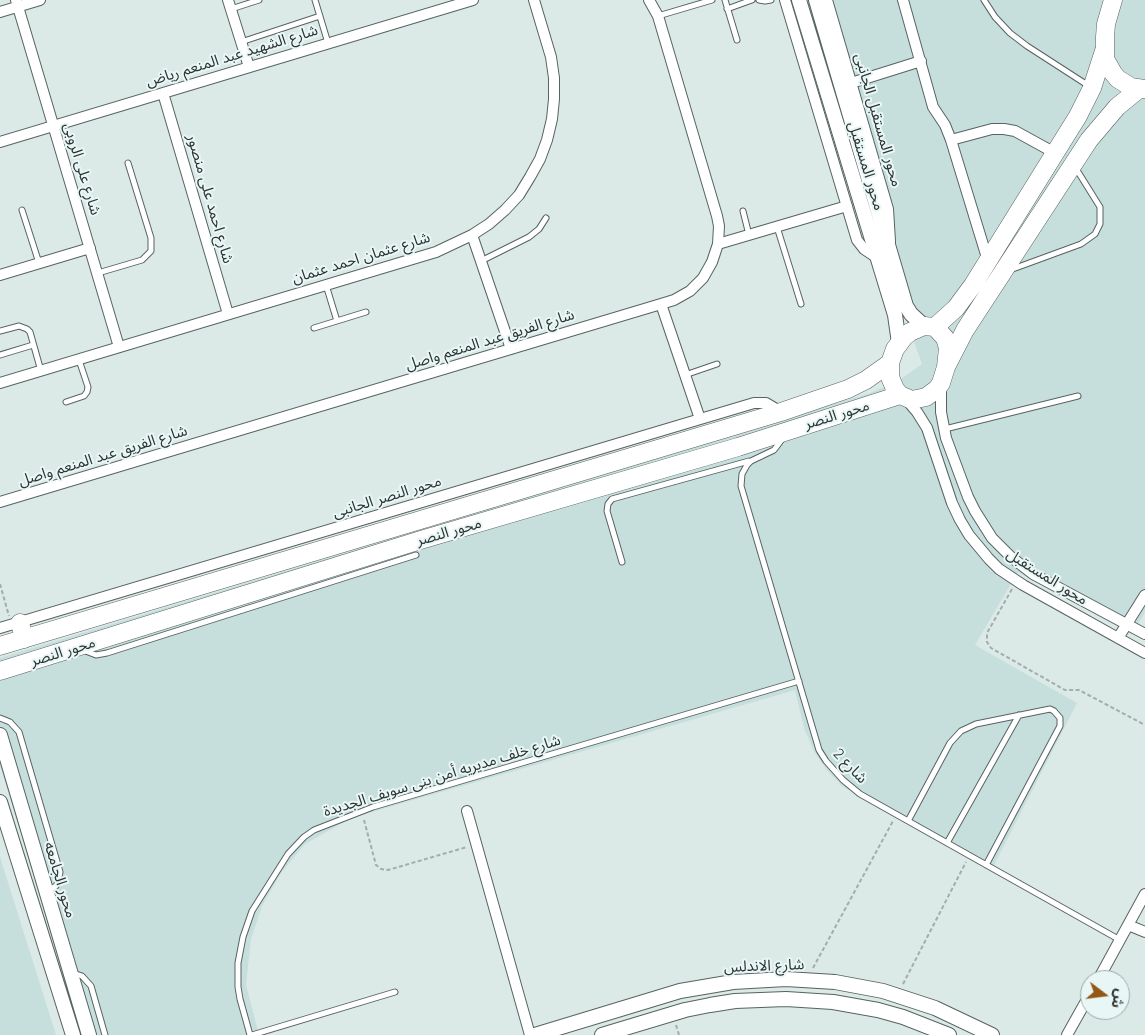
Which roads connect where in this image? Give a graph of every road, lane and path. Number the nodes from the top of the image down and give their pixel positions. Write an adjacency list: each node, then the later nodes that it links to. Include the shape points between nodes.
1 (40, 0): 19 (street)
2 (259, 0): 20 (lane)
3 (315, 0): 23 (lane)
4 (472, 0): 27 (street, شارع الشهيد عبد المنعم رياض)
5 (534, 0): 47 (street, شارع عثمان احمد عثمان, via 554,78 547,140 519,195 500,215)
6 (649, 0): 24 (street, شارع الفريق عبد المنعم واصل)
7 (712, 0): 24 (lane)
8 (725, 0): 21 (lane)
9 (752, 0): 21 (lane)
10 (759, 0): 11 (lane)
11 (771, 0)
12 (785, 0): 42 (street)
13 (799, 0): 51 (street, محور المستقبل)
14 (816, 0): 35 (street, محور المستقبل)
15 (827, 0): 31 (street, محور المستقبل الجانبى)
16 (903, 0): 29 (street)
17 (984, 0): 32 (lane, via 1010,33)
18 (1113, 0): 28 (highway, via 1106,24)
19 (17, 3): 22 (street); 36 (street, شارع على الروبى)
20 (230, 4): 26 (street)
21 (728, 9): 25 (lane)
22 (0, 12)
23 (320, 16): 26 (lane); 27 (lane)
24 (658, 16): 49 (street, شارع الفريق عبد المنعم واصل, via 717,216)
25 (737, 40)
26 (241, 42): 30 (street)
27 (328, 43): 30 (street, شارع الشهيد عبد المنعم رياض)
28 (1104, 51): 32 (highway); 33 (highway, via 1112,74 1124,84)
29 (921, 61): 31 (street); 37 (street, via 933,107)
30 (249, 67): 34 (street, شارع الشهيد عبد المنعم رياض)
31 (851, 83): 35 (street, محور المستقبل الجانبى)
32 (1092, 88): 39 (highway)
33 (1143, 90): 41 (highway, via 1106,118)
34 (163, 93): 36 (street, شارع الشهيد عبد المنعم رياض); 62 (street, شارع احمد على منصور)
35 (852, 102): 64 (street, محور المستقبل, via 906,306 911,314)
36 (53, 126): 38 (street, شارع الشهيد عبد المنعم رياض); 50 (street, شارع على الروبى)
37 (951, 140): 39 (street, via 1004,129); 53 (street)
38 (0, 142)
39 (1055, 153): 53 (highway)
40 (128, 163): 55 (lane, via 151,238 151,251 142,260)
41 (1073, 165): 56 (highway); 56 (lane, via 1100,207 1101,218 1095,234 1081,244)
42 (847, 206): 46 (street); 51 (street, via 858,244)
43 (22, 210): 54 (lane)
44 (743, 211): 48 (lane)
45 (546, 218): 52 (lane, via 523,241)
46 (777, 227): 48 (street); 60 (lane)
47 (472, 235): 52 (street); 58 (street, شارع عثمان احمد عثمان, via 436,252)
48 (749, 235): 49 (street)
49 (718, 244): 59 (street, شارع الفريق عبد المنعم واصل, via 712,262 697,285 682,296)
50 (90, 248): 54 (street); 55 (street, شارع على الروبى)
51 (876, 257): 67 (street, محور المستقبل, via 895,315)
52 (481, 261): 70 (street)
53 (988, 262): 64 (highway, via 951,313)
54 (39, 263): 57 (street)
55 (97, 273): 69 (street, شارع على الروبى)
56 (1002, 273): 77 (highway, via 965,330)
57 (0, 275)
58 (326, 285): 62 (street, شارع عثمان احمد عثمان); 63 (lane)
59 (661, 304): 70 (street, شارع الفريق عبد المنعم واصل); 76 (street)
60 (801, 304)
61 (366, 312): 63 (lane)
62 (228, 314): 69 (street, شارع عثمان احمد عثمان)
63 (337, 321): 65 (lane)
64 (929, 327): 67 (highway, via 910,332); 77 (highway, via 943,335 947,343)
65 (314, 328)
66 (0, 331): 68 (lane, via 24,326 30,332)
67 (899, 342): 73 (highway)
68 (33, 345): 71 (lane); 75 (lane)
69 (119, 347): 72 (street, شارع عثمان احمد عثمان)
70 (511, 349): 89 (street, شارع الفريق عبد المنعم واصل)
71 (0, 355)
72 (79, 359): 75 (street, شارع عثمان احمد عثمان); 82 (lane, via 87,392)
73 (890, 363): 79 (highway, محور النصر); 81 (highway, via 892,383)
74 (717, 364): 76 (lane)
75 (41, 371): 78 (street, شارع عثمان احمد عثمان)
76 (685, 374): 85 (street)
77 (943, 375): 81 (highway, via 937,389 926,398); 86 (street, محور المستقبل, via 941,412)
78 (0, 383)
79 (857, 385): 83 (highway); 84 (highway, محور النصر)
80 (1078, 396): 86 (lane)
81 (902, 397): 83 (highway, محور النصر); 94 (street, محور المستقبل, via 927,428 964,527 989,559)
82 (66, 402)
83 (864, 407): 87 (highway, محور النصر)
84 (781, 412): 85 (street, محور النصر الجانبى, via 758,402); 90 (highway, محور النصر)
85 (700, 419): 99 (street, محور النصر الجانبى)
86 (944, 430): 97 (street, محور المستقبل, via 968,497 983,525 1001,548 1033,574)
87 (786, 431): 88 (lane, via 774,450); 91 (highway, محور النصر)
88 (751, 461): 93 (lane, via 612,498 607,512); 106 (lane, شارع 2, via 742,474 741,486)
89 (0, 502)
90 (419, 520): 91 (highway); 99 (highway, محور النصر)
91 (424, 539): 103 (highway, محور النصر)
92 (416, 556): 103 (lane, via 107,654 90,654)
93 (622, 562)
94 (1016, 581): 101 (street, محور المستقبل); 109 (path, via 988,633 989,646 1066,690 1079,690)
95 (0, 584): 99 (path)
96 (1145, 595): 97 (street)
97 (1127, 624): 100 (street, محور المستقبل); 101 (street)
98 (0, 628): 99 (street, محور النصر الجانبى)
99 (18, 629): 102 (highway, محور النصر)
100 (1145, 634)
101 (1118, 638): 104 (street, محور المستقبل)
102 (0, 646)
103 (79, 647): 105 (highway, محور النصر)
104 (1145, 653)
105 (3, 674)
106 (799, 681): 112 (lane, شارع خلف مديريه أمن بنى سويف الجديدة); 114 (lane, شارع 2, via 819,750 826,761 851,787)
107 (1019, 715): 115 (lane, via 976,724 955,737); 116 (lane); 119 (lane, via 1050,709 1058,714 1061,722)
108 (0, 718): 120 (lane, via 10,722 19,732 60,872 56,886)
109 (1145, 725)
110 (0, 734): 120 (street, محور الجامعه)
111 (0, 802): 131 (street)
112 (373, 807): 117 (path, via 365,813 364,822 376,865 381,869 388,870); 134 (lane, شارع خلف مديريه أمن بنى سويف الجديدة, via 325,825 304,837 288,854 252,911 242,943 238,975 240,999)
113 (467, 811): 117 (street)
114 (896, 814): 115 (lane, شارع 2); 127 (path)
115 (908, 821): 116 (lane, شارع 2)
116 (948, 843): 118 (lane, شارع 2)
117 (477, 845): 135 (street)
118 (969, 855): 119 (lane, شارع 2); 129 (path)
119 (986, 864): 124 (lane, شارع 2)
120 (47, 891): 126 (street, محور الجامعه)
121 (1145, 894): 122 (street)
122 (1128, 924): 123 (street); 124 (street)
123 (1145, 932)
124 (1120, 940): 125 (street)
125 (1104, 970)
126 (71, 973): 132 (street, محور الجامعه); 133 (lane, via 89,982)
127 (806, 980): 129 (street, شارع الاندلس, via 859,986); 136 (street, شارع الاندلس, via 759,980 680,991)
128 (395, 992): 134 (lane)
129 (897, 995): 139 (street, شارع الاندلس, via 935,1008)
130 (1080, 1012): 140 (street)
131 (73, 1035)
132 (90, 1035)
133 (106, 1035)
134 (251, 1035)
135 (530, 1035)
136 (535, 1035)
137 (602, 1035): 138 (street, via 685,1010 735,1001 786,998 878,1010)
138 (949, 1035)
139 (992, 1035)
140 (1067, 1035)

